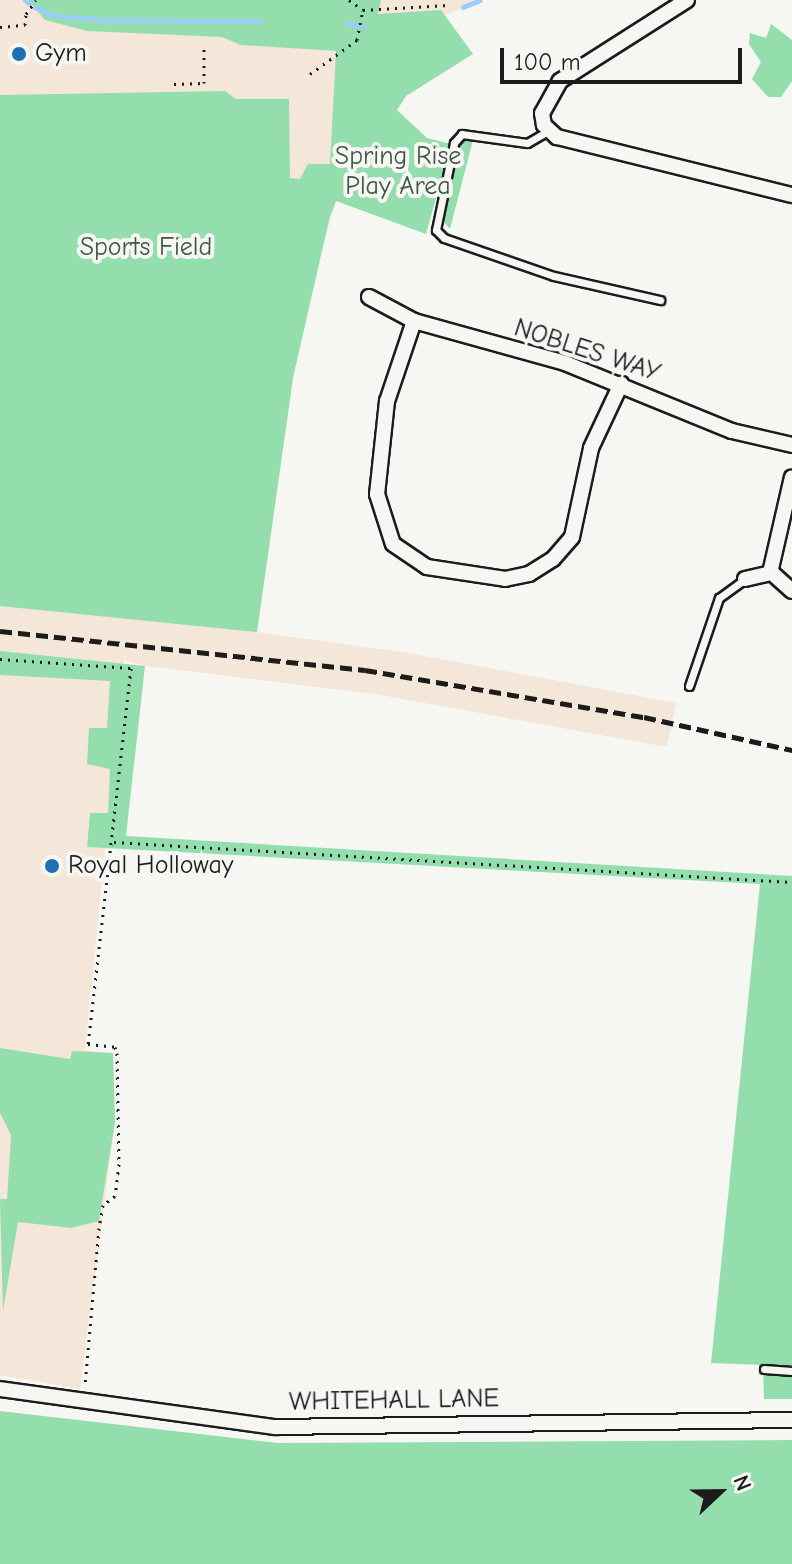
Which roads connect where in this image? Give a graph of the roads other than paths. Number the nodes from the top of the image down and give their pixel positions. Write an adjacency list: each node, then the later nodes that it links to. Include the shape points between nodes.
1 (687, 0): 2 (street, via 560,81)
2 (545, 126): 3 (street); 5 (lane, via 527,143 462,134 454,143 436,230 444,238 554,276)
3 (792, 195)
4 (369, 297): 6 (street, NOBLES WAY)
5 (660, 300)
6 (414, 321): 7 (street, NOBLES WAY); 7 (street, via 387,401 377,494 393,544 427,567 505,579 529,574 553,559 572,537 591,448)
7 (621, 384): 8 (street, NOBLES WAY, via 732,431)
8 (792, 445)
9 (792, 477): 10 (street)
10 (770, 573): 11 (street); 12 (street)
11 (745, 579): 13 (lane, via 719,598)
12 (792, 591)
13 (689, 686)
14 (764, 1369): 15 (lane)
15 (792, 1371)
16 (0, 1389): 17 (street, WHITEHALL LANE, via 275,1427)
17 (792, 1420)

